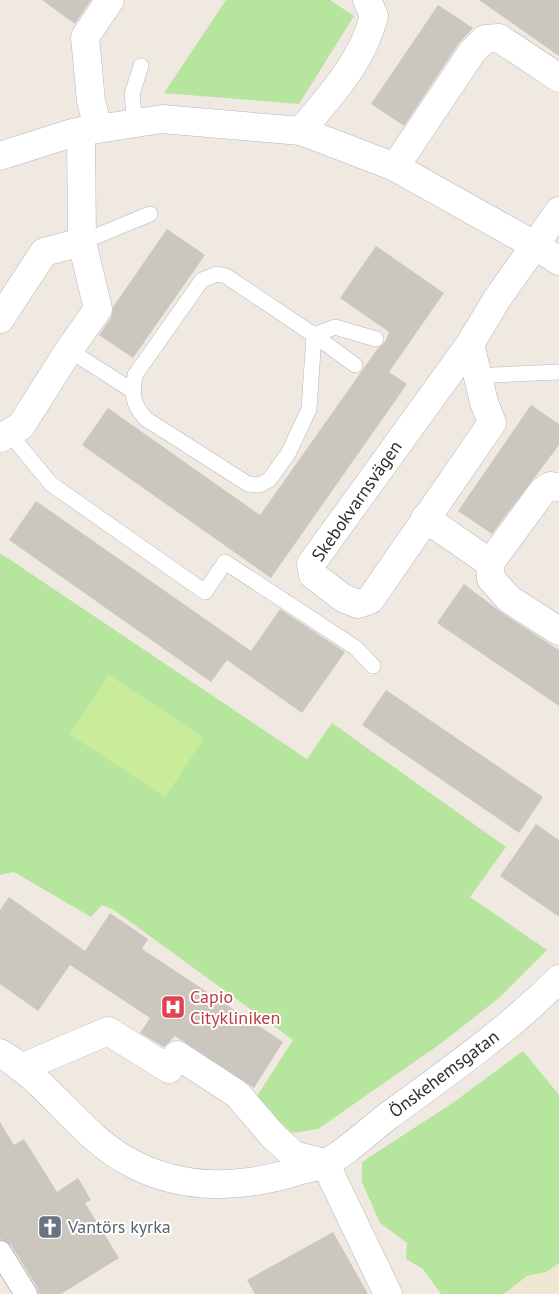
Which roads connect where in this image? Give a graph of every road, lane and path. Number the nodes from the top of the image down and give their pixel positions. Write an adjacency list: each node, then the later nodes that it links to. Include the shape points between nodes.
1 (110, 0): 6 (street, via 85,37 91,101)
2 (367, 0): 7 (street, via 374,16 368,40 349,72)
3 (141, 66): 5 (lane, via 132,94)
4 (559, 78): 9 (street, via 499,38 485,39 472,52)
5 (135, 123): 6 (street); 7 (street, via 162,119)
6 (89, 130): 8 (street); 12 (street)
7 (301, 131): 9 (street)
8 (0, 156)
9 (395, 167): 13 (street)
10 (559, 211): 13 (street, Skebokvarnsvägen)
11 (150, 214): 12 (lane)
12 (82, 242): 15 (street, via 44,252); 19 (street, via 98,308)
13 (536, 246): 14 (street); 18 (street, Skebokvarnsvägen)
14 (559, 261)
15 (0, 319)
16 (314, 335): 17 (lane, via 336,327); 20 (lane); 23 (lane, via 226,276 216,274 202,280 196,288 135,375); 23 (lane, via 309,409 288,454 269,480 259,485 248,484 146,420 136,409)
17 (376, 338)
18 (470, 344): 22 (street, Skebokvarnsvägen); 26 (street, Skebokvarnsvägen, via 311,564 313,575 343,598 358,604 370,600)
19 (69, 350): 23 (lane); 24 (street, via 21,426)
20 (355, 365)
21 (559, 372): 22 (lane, via 493,376)
22 (479, 380): 26 (street, Skebokvarnsvägen, via 492,423)
23 (133, 392)
24 (5, 436): 29 (lane, via 51,484 205,592 225,562 356,648)
25 (559, 487): 27 (street, via 550,486 542,492)
26 (425, 518): 27 (street)
27 (490, 563): 28 (street, via 491,580 509,599)
28 (559, 631)
29 (373, 666)
30 (559, 979): 32 (street, Önskehemsgatan, via 491,1041)
31 (10, 1060): 32 (street, Önskehemsgatan, via 106,1146 132,1164 168,1178 204,1185 234,1185 265,1181); 32 (street, Önskehemsgatan, via 108,1031 169,1069 177,1055 237,1094 294,1155)
32 (325, 1163): 35 (street)
33 (0, 1252): 34 (street)
34 (26, 1294)
35 (388, 1294)

